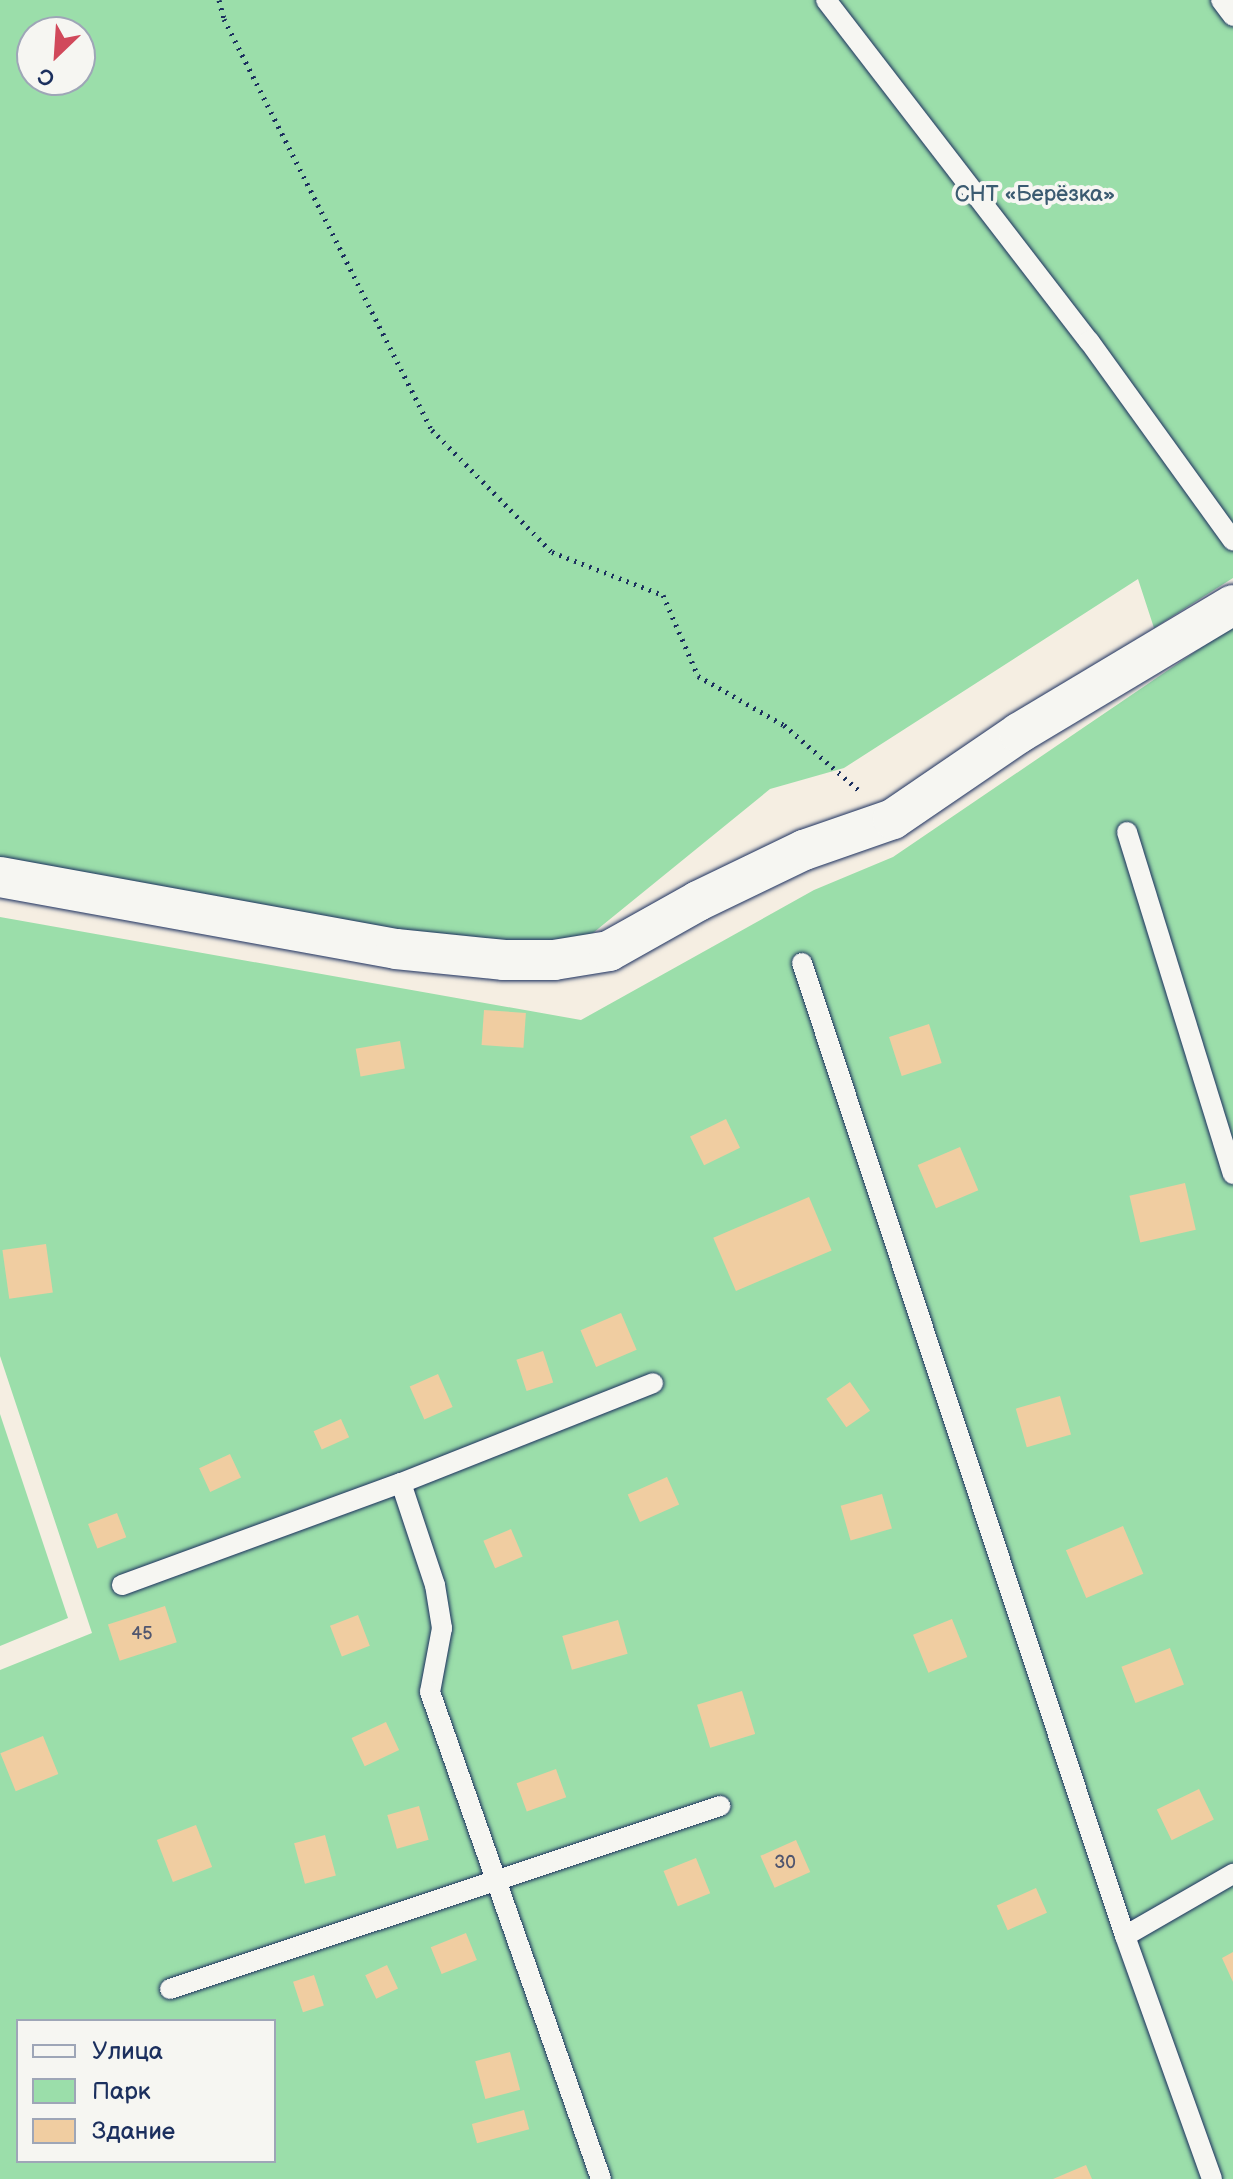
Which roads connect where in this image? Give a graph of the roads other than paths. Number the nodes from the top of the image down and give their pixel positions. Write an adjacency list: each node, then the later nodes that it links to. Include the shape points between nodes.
1 (826, 0): 4 (lane, via 1089,341)
2 (1221, 0): 3 (lane)
3 (1233, 16)
4 (1233, 541)
5 (1227, 613): 7 (street, via 1019,733 893,819 804,850 609,951 554,960 396,949)
6 (1127, 832): 9 (lane)
7 (0, 877)
8 (802, 963): 16 (lane)
9 (1233, 1174)
10 (653, 1383): 11 (lane)
11 (401, 1483): 12 (lane); 15 (lane, via 435,1585 442,1628 430,1692)
12 (122, 1585)
13 (720, 1806): 15 (lane)
14 (1233, 1874): 16 (lane)
15 (495, 1878): 17 (lane); 18 (lane)
16 (1125, 1936): 19 (lane)
17 (170, 1989)
18 (601, 2179)
19 (1212, 2179)

